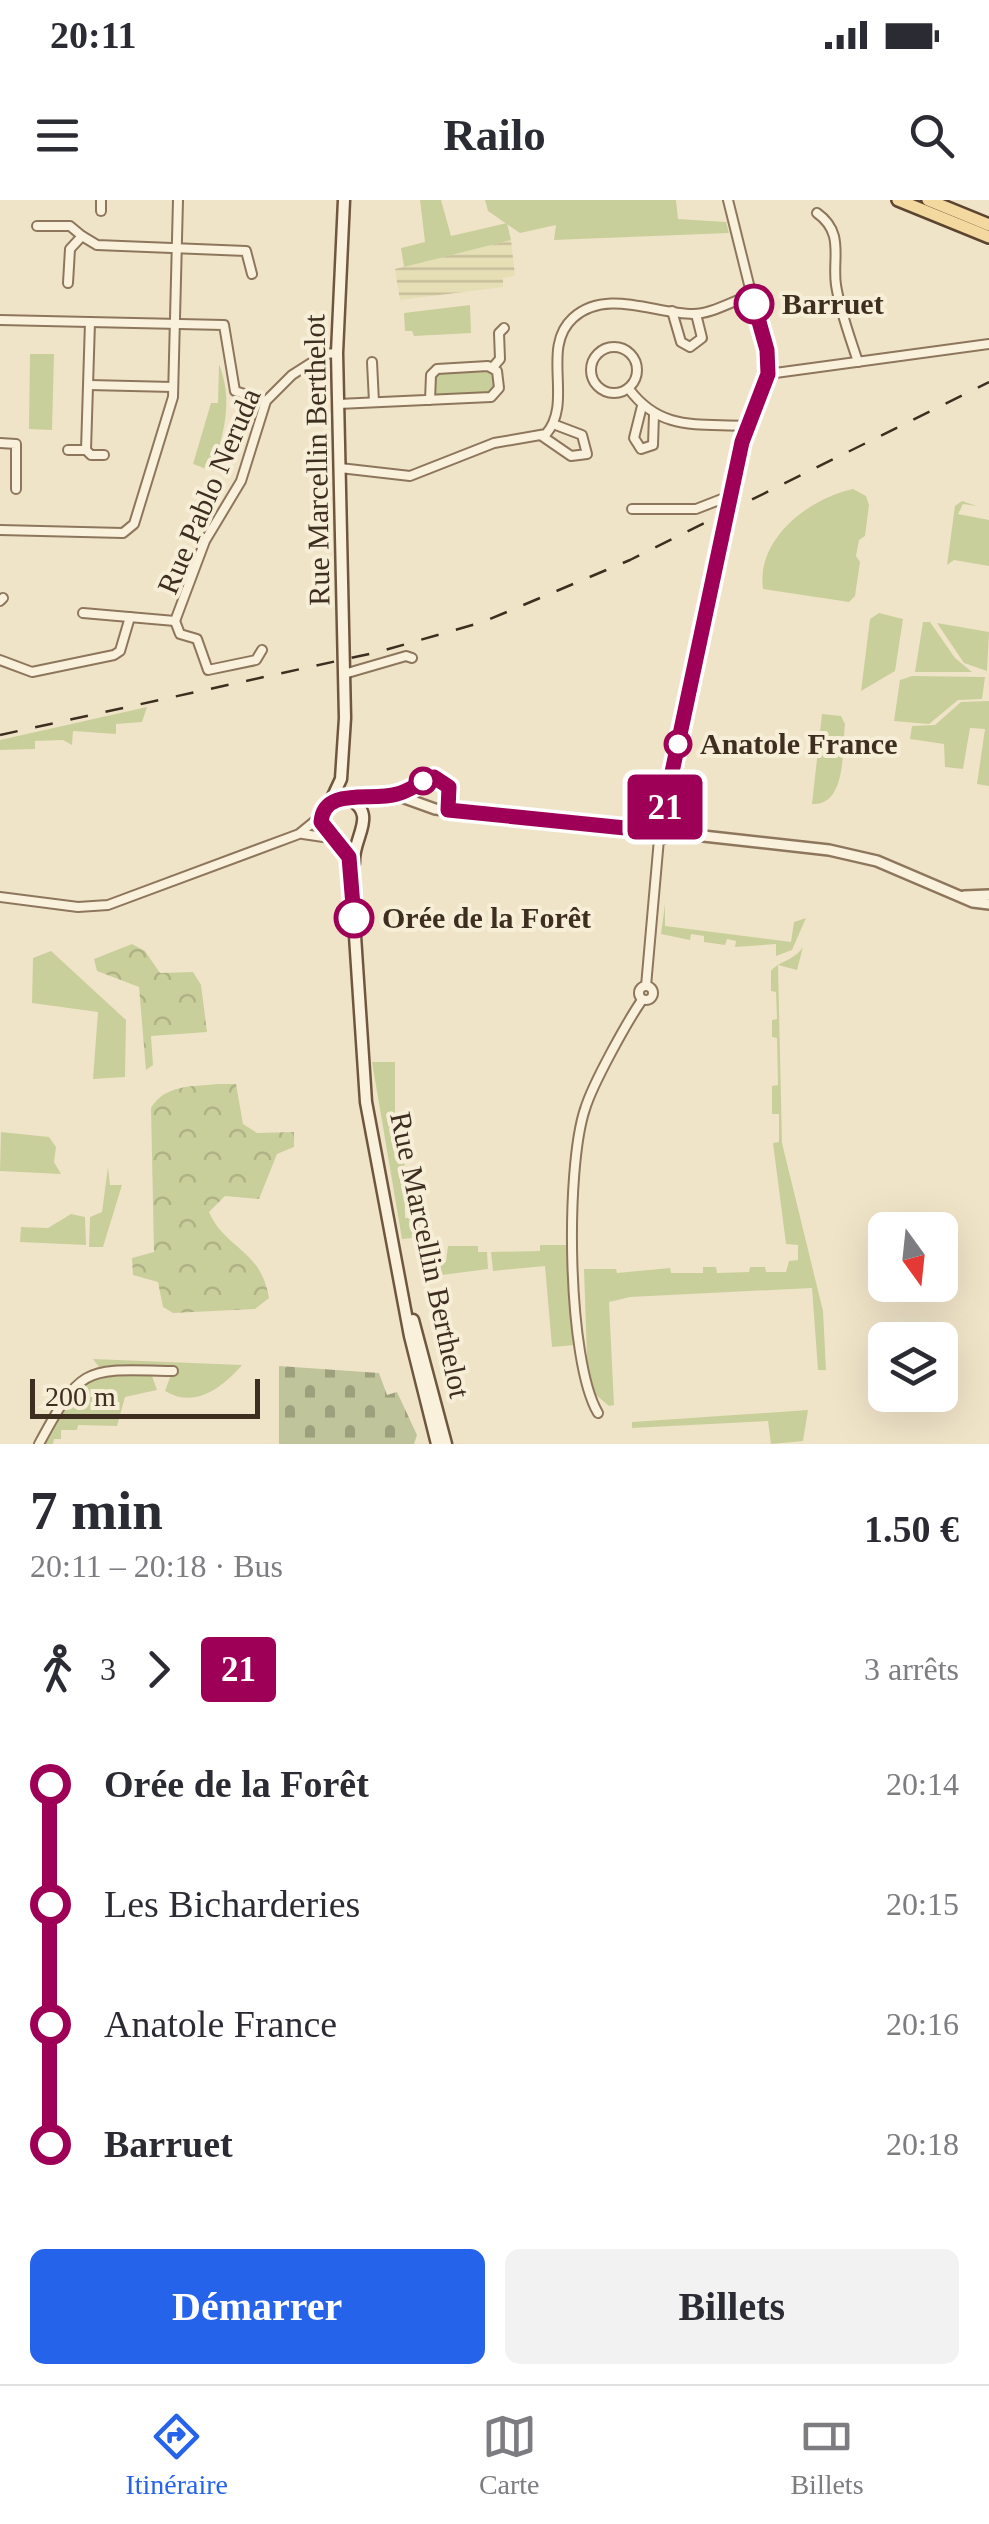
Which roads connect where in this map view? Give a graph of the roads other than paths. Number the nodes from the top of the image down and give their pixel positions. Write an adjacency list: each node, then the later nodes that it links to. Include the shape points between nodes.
1 (102, 200): 7 (street)
2 (178, 200): 13 (street)
3 (344, 200): 26 (main road, Rue Marcellin Berthelot)
4 (728, 200): 16 (street)
5 (898, 200): 12 (main road)
6 (928, 200): 9 (main road)
7 (101, 210)
8 (817, 213): 28 (street, via 830,224 839,254 835,282)
9 (989, 225)
10 (37, 226): 11 (street, via 70,226)
11 (82, 236): 13 (street, via 97,245); 15 (street, via 70,249)
12 (989, 238)
13 (176, 247): 14 (street, via 246,250); 22 (street)
14 (252, 274)
15 (68, 282)
16 (752, 294): 18 (street); 30 (street)
17 (672, 311): 18 (street); 18 (street, via 681,342 690,347 702,338); 40 (street, via 606,305 571,320 558,348)
18 (696, 314)
19 (0, 320): 20 (street)
20 (90, 322): 21 (street); 31 (street)
21 (126, 322): 22 (street); 24 (street)
22 (174, 324): 32 (street); 35 (street, via 226,326 236,391)
23 (504, 328): 29 (street)
24 (126, 334)
25 (989, 344): 28 (street)
26 (338, 352): 35 (street, Rue Pablo Neruda, via 292,375); 37 (main road, Rue Marcellin Berthelot)
27 (372, 362): 36 (street)
28 (858, 362): 30 (street)
29 (493, 367): 34 (street, via 437,369 430,374); 34 (street, via 496,395)
30 (768, 374): 41 (street)
31 (89, 385): 32 (street); 45 (street)
32 (174, 387): 51 (street, via 130,530)
33 (629, 389): 33 (street, via 630,352 620,344 603,347 594,364 598,387 613,395); 38 (street)
34 (430, 400): 36 (street)
35 (266, 401): 54 (street, Rue Pablo Neruda, via 241,481 205,541)
36 (374, 402): 37 (street)
37 (338, 404): 47 (main road, Rue Marcellin Berthelot)
38 (642, 406): 39 (street); 39 (street, via 634,438 641,449 652,445)
39 (654, 414): 41 (street, via 683,426)
40 (553, 424): 42 (street); 42 (street, via 582,435 587,454 570,456)
41 (746, 426): 49 (street)
42 (542, 436): 47 (street, via 494,442 410,476)
43 (0, 443): 48 (street, via 16,444)
44 (68, 450): 45 (street)
45 (86, 450): 46 (street)
46 (104, 455)
47 (340, 468): 58 (main road, Rue Marcellin Berthelot)
48 (16, 489)
49 (732, 495): 50 (street, via 696,509); 65 (street)
50 (632, 509)
51 (0, 530)
52 (84, 613): 53 (street)
53 (130, 617): 54 (street); 57 (street, via 114,655 32,672)
54 (175, 621): 55 (street, via 179,633 197,639 208,670 256,660)
55 (262, 650)
56 (412, 658): 58 (street)
57 (0, 660)
58 (344, 674): 59 (main road, Rue Marcellin Berthelot)
59 (341, 779): 61 (main road, Rue Marcellin Berthelot); 62 (main road, Rue Marcellin Berthelot)
60 (387, 796): 61 (street); 64 (street); 65 (street, via 435,809)
61 (351, 799): 62 (main road); 64 (main road, Rue Marcellin Berthelot)
62 (330, 802): 63 (main road, Rue Marcellin Berthelot)
63 (321, 816): 66 (street); 68 (main road, Rue Marcellin Berthelot)
64 (365, 817): 67 (main road, Rue Marcellin Berthelot)
65 (660, 831): 70 (street, via 876,860); 74 (street, via 646,986 652,996 642,1000 587,1102 574,1153 585,1392)
66 (299, 834): 68 (street); 71 (street, via 108,904)
67 (357, 837): 68 (main road); 77 (main road, Rue Marcellin Berthelot, via 372,1114 404,1285)
68 (333, 840): 76 (main road, Rue Marcellin Berthelot, via 350,860 366,1102)
69 (989, 895): 70 (street)
70 (961, 896): 72 (street)
71 (0, 897)
72 (989, 904)
73 (173, 1371): 75 (street, via 87,1376 67,1393)
74 (598, 1413)
75 (39, 1444)
76 (437, 1444)
77 (446, 1444)

